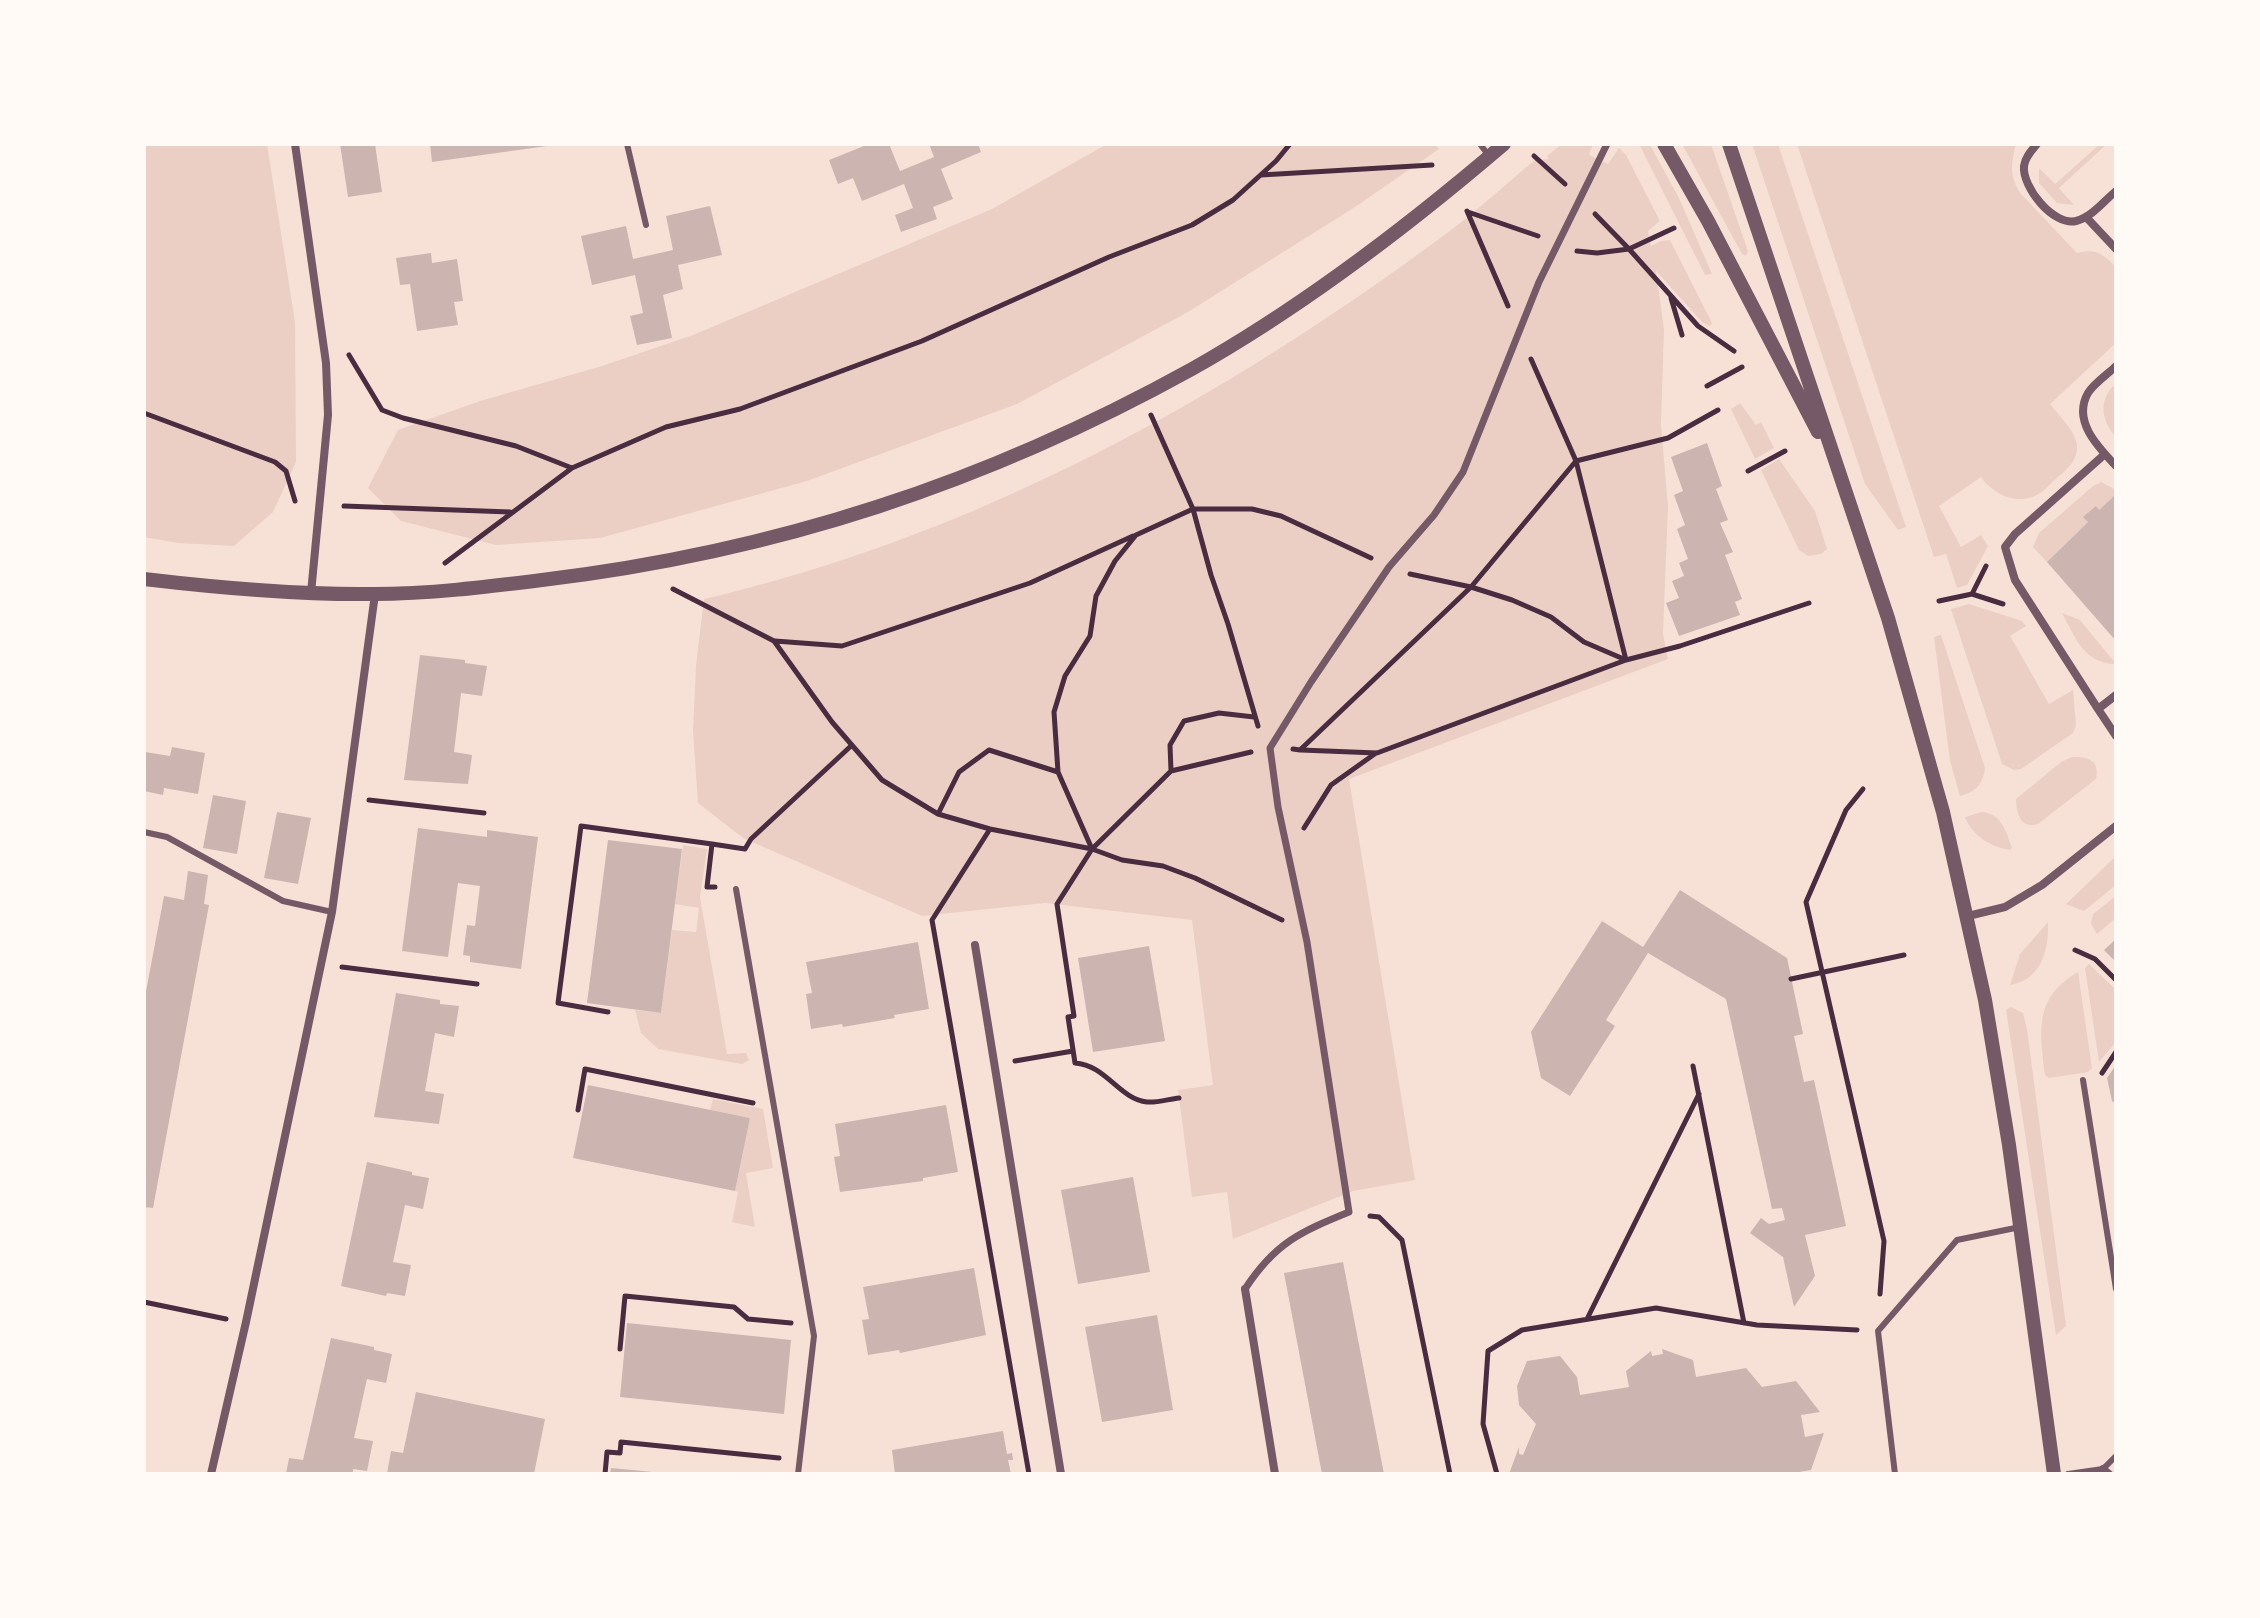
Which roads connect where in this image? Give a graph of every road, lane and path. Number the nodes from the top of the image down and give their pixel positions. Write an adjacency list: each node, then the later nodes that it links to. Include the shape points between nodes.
1 (295, 144): 44 (street, via 328,402)
2 (627, 144): 14 (lane)
3 (1290, 144): 11 (path)
4 (1504, 144): 9 (street)
5 (1607, 144): 16 (street)
6 (1664, 144): 36 (street)
7 (1729, 144): 36 (street)
8 (2037, 144): 13 (street, via 2024,164 2030,188 2057,217 2071,222)
9 (1485, 150): 45 (street, via 1387,239 1233,344 1069,432 973,473 832,522 685,559 490,587)
10 (1432, 165): 11 (path)
11 (1260, 175): 34 (path, via 1233,200 1192,225 922,341 740,409 666,427)
12 (2116, 191): 13 (street)
13 (2086, 217): 18 (street)
14 (646, 225)
15 (1674, 228): 17 (path)
16 (1558, 245): 17 (path, via 1597,253); 20 (street); 20 (path, via 1467,211)
17 (1629, 249): 19 (path)
18 (2116, 249)
19 (1670, 296): 21 (path); 23 (path, via 1698,326)
20 (1519, 333): 32 (path); 54 (street, via 1463,472 1389,567)
21 (1682, 335)
22 (344, 347): 34 (path, via 382,410 516,446)
23 (1734, 351)
24 (2116, 366): 31 (street, via 2088,393 2082,414 2089,435)
25 (1742, 367): 26 (path)
26 (1707, 386)
27 (1718, 410): 32 (path, via 1668,438)
28 (144, 413): 37 (path, via 275,462 286,471)
29 (1150, 414): 51 (path, via 1193,509)
30 (1785, 451): 35 (path)
31 (2105, 454): 33 (street); 47 (street, via 2005,547 2015,580)
32 (1576, 461): 55 (path, via 1471,587); 56 (path, via 1626,660)
33 (2116, 466)
34 (572, 468): 39 (path)
35 (1748, 471)
36 (1840, 475): 71 (street, via 1911,692)
37 (295, 501)
38 (344, 506): 39 (path)
39 (510, 512): 41 (path)
40 (1136, 535): 48 (path, via 1030,583 842,646)
41 (445, 563)
42 (144, 579): 44 (street)
43 (673, 589): 48 (path)
44 (311, 593): 45 (street)
45 (375, 594): 70 (street)
46 (1939, 601): 47 (path, via 1972,594)
47 (2036, 615): 50 (street)
48 (774, 641): 53 (path)
49 (2116, 695): 50 (street)
50 (2098, 709): 52 (street)
51 (1254, 717): 54 (path); 57 (path, via 1219,713 1184,721 1170,745)
52 (2116, 736)
53 (852, 745): 62 (path, via 882,780); 66 (path, via 745,849)
54 (1270, 748): 55 (path); 57 (path); 68 (street)
55 (1300, 750): 56 (path)
56 (1377, 753): 68 (path, via 1331,785)
57 (1171, 771): 67 (path)
58 (1058, 772): 62 (path, via 989,750 959,772)
59 (1863, 789): 76 (path, via 1846,810 1806,902)
60 (369, 800): 61 (path)
61 (484, 813)
62 (938, 814): 64 (path)
63 (2116, 826): 71 (street, via 2042,885 2005,907)
64 (990, 829): 67 (path); 108 (path, via 932,920)
65 (144, 832): 70 (lane, via 167,837 283,901)
66 (712, 844): 69 (path, via 707,887); 80 (path, via 581,826 558,1003)
67 (1092, 849): 81 (path, via 1057,904 1074,1016 1068,1017)
68 (1288, 855): 91 (street, via 1307,942)
69 (736, 889): 89 (lane)
70 (332, 912): 97 (street)
71 (1968, 916): 92 (street)
72 (975, 945): 83 (street)
73 (2075, 950): 78 (path, via 2095,959)
74 (1904, 955): 76 (path)
75 (341, 966): 79 (path)
76 (1822, 972): 77 (path); 100 (path, via 1884,1241)
77 (1791, 979)
78 (2116, 980)
79 (477, 984)
80 (608, 1012)
81 (1073, 1051): 83 (path); 88 (path, via 1075,1063 1090,1064 1134,1098)
82 (2116, 1052): 85 (path)
83 (994, 1065): 109 (street)
84 (1693, 1066): 87 (path)
85 (2099, 1077)
86 (2083, 1080): 94 (lane)
87 (1699, 1094): 96 (path); 98 (path)
88 (1179, 1098)
89 (774, 1108): 90 (path, via 585,1069); 99 (lane)
90 (578, 1110)
91 (1349, 1212): 93 (street, via 1303,1231 1277,1249); 111 (path, via 1379,1217 1402,1240)
92 (2020, 1227): 100 (lane, via 1957,1240); 114 (street)
93 (1245, 1289): 110 (street)
94 (2116, 1289)
95 (144, 1302): 97 (path)
96 (1588, 1318): 98 (path, via 1656,1308); 112 (path, via 1522,1330 1488,1351 1483,1424)
97 (246, 1322): 105 (street)
98 (1744, 1323): 100 (path)
99 (812, 1325): 101 (path, via 748,1319 734,1307 625,1296); 103 (lane)
100 (1878, 1331): 113 (lane)
101 (620, 1349)
102 (2116, 1456): 104 (lane)
103 (799, 1460): 106 (path, via 621,1442 620,1453 607,1452); 107 (lane)
104 (2106, 1472): 115 (lane)
105 (211, 1474)
106 (605, 1474)
107 (798, 1474)
108 (1029, 1474)
109 (1061, 1474)
110 (1275, 1474)
111 (1450, 1474)
112 (1497, 1474)
113 (1895, 1474)
114 (2054, 1474)
115 (2068, 1474)

